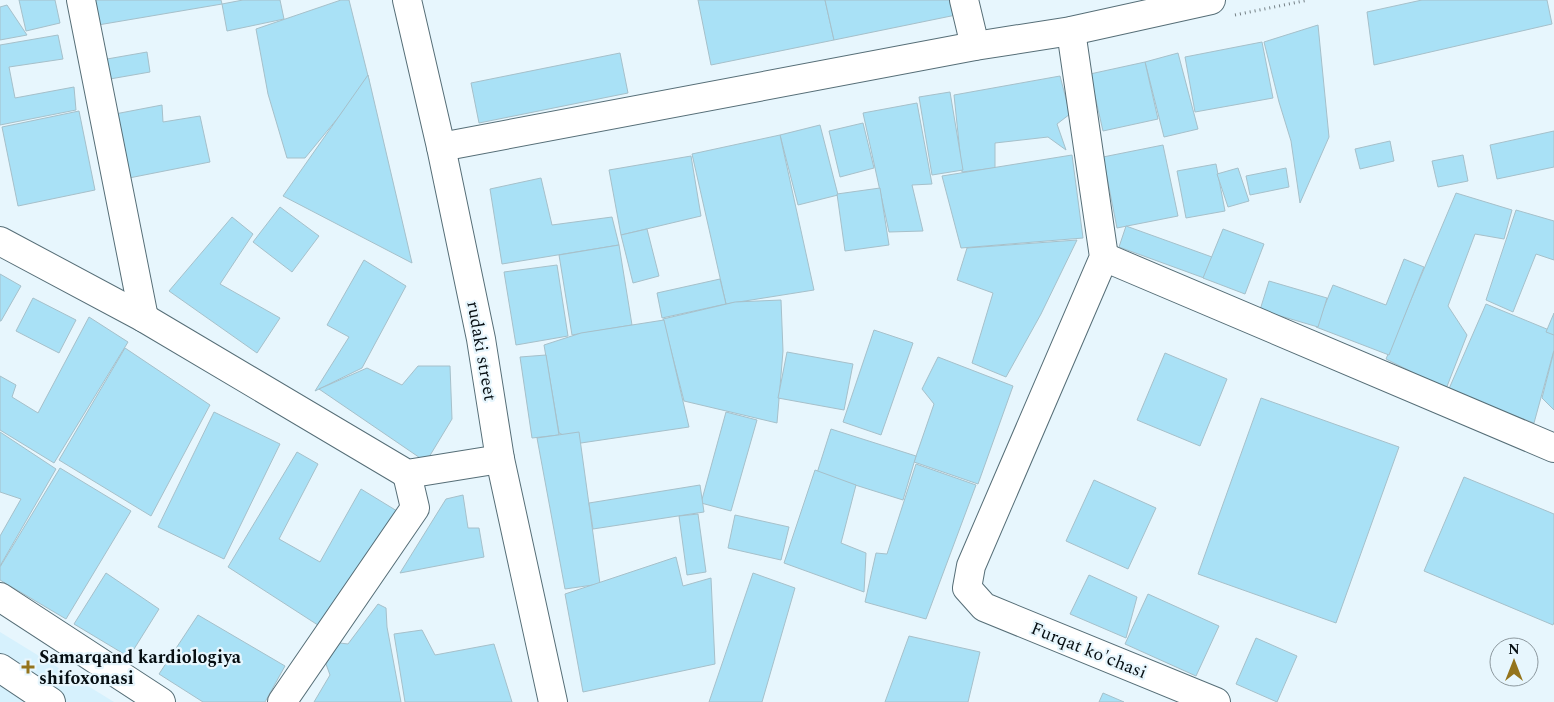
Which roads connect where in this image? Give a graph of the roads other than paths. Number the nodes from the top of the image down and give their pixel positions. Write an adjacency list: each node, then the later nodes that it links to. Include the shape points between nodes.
1 (81, 0): 10 (street)
2 (407, 0): 7 (street, rudaki street)
3 (964, 0): 6 (street)
4 (1211, 0): 5 (street)
5 (1071, 31): 6 (street); 9 (street)
6 (975, 46): 7 (street)
7 (441, 147): 12 (street, rudaki street, via 481,339)
8 (0, 241): 10 (street)
9 (1104, 257): 11 (street); 20 (street, Furqat ko'chasi, via 971,566 968,588 984,607)
10 (144, 318): 13 (street)
11 (1554, 448)
12 (500, 459): 13 (street); 19 (street, rudaki street)
13 (408, 474): 18 (street, via 415,508)
14 (0, 597): 17 (street)
15 (0, 668): 16 (street)
16 (51, 702)
17 (161, 702)
18 (282, 702)
19 (553, 702)
20 (1216, 702)

